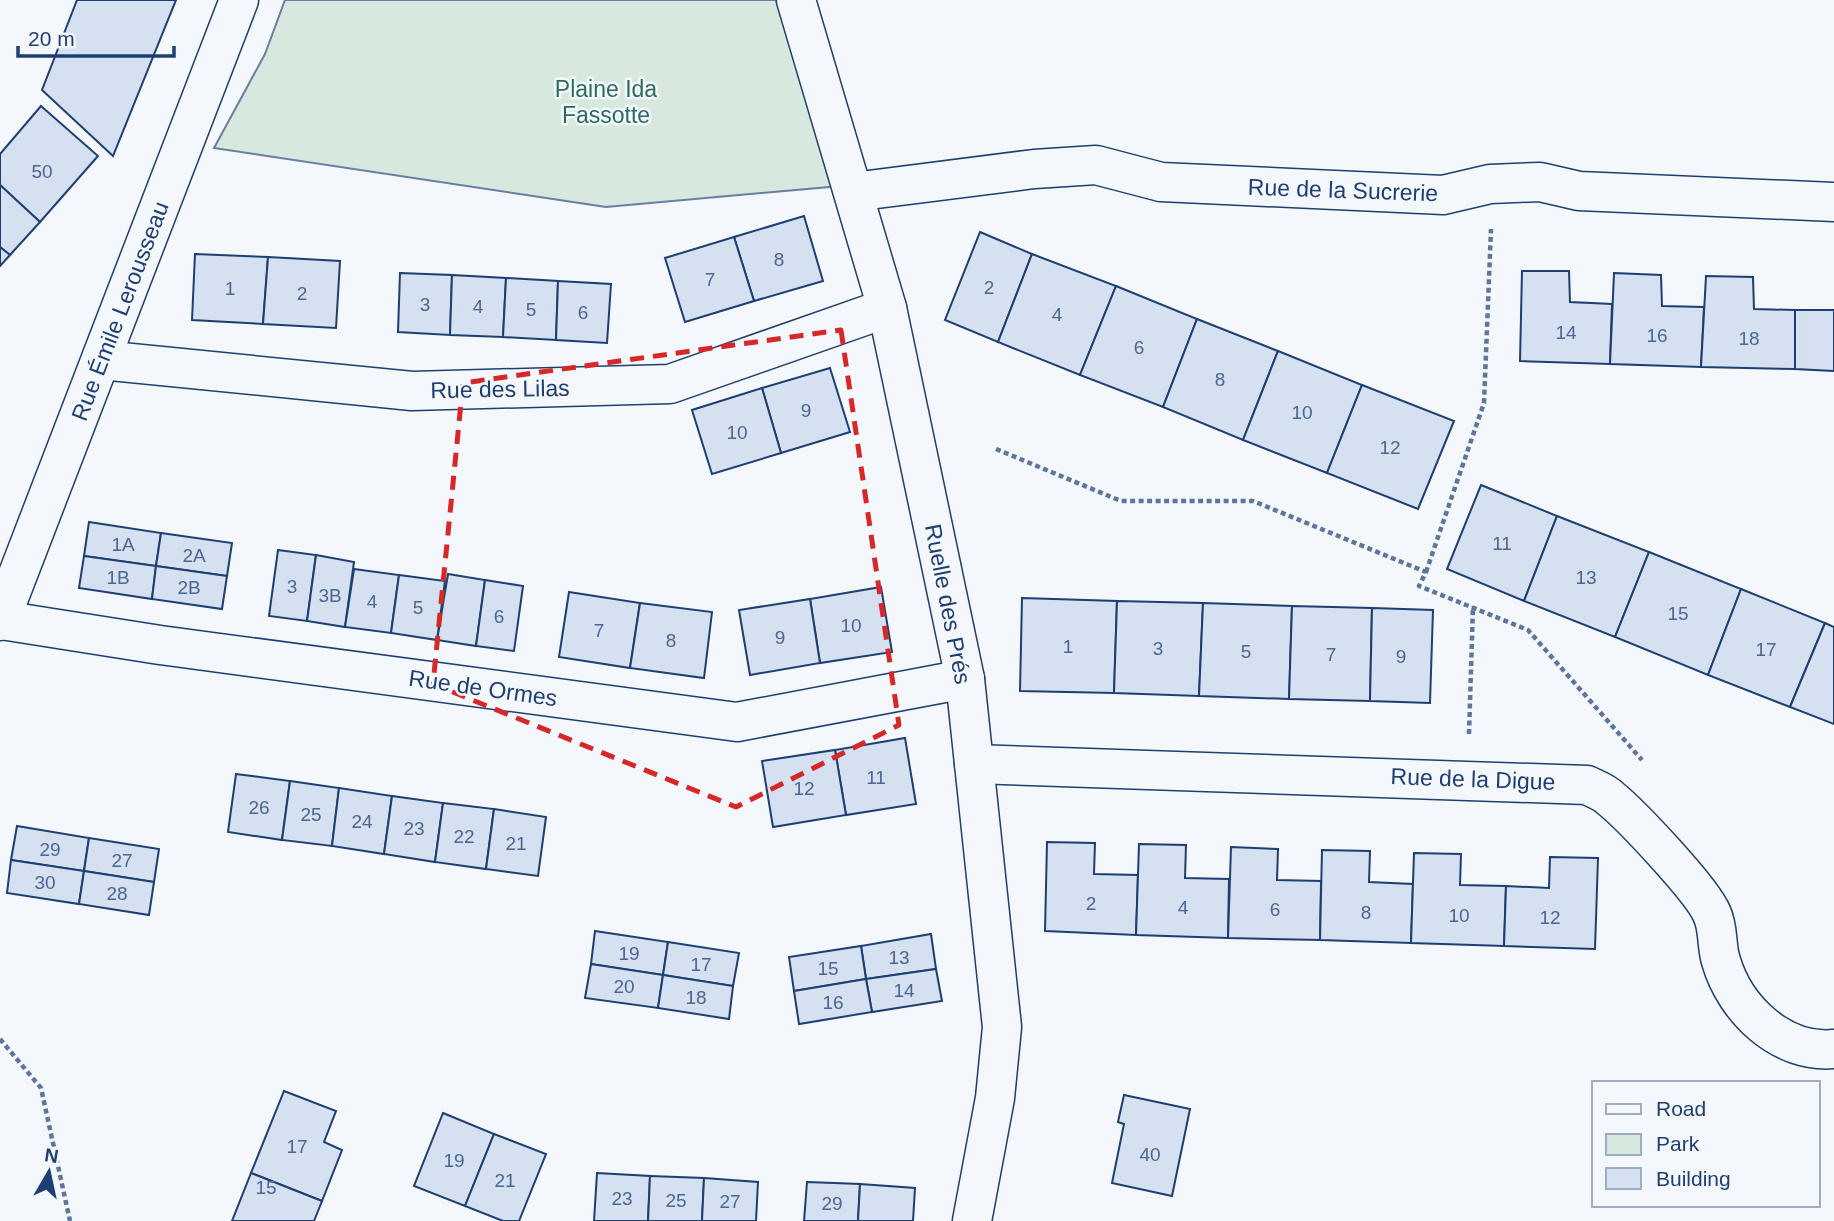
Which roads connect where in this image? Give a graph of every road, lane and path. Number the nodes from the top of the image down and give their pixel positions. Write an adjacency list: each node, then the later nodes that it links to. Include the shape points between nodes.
1 (239, 0): 7 (street, Rue Émile Lerousseau)
2 (796, 0): 3 (street, Ruelle des Prés)
3 (853, 192): 4 (street, Rue de la Sucrerie, via 1097,165 1161,182 1443,195 1490,184 1540,182 1579,191); 6 (street, Ruelle des Prés)
4 (1834, 202)
5 (1503, 230): 9 (path, via 1491,229 1484,403)
6 (887, 308): 7 (street, Rue des Lilas, via 670,384 412,391); 12 (street, Ruelle des Prés)
7 (101, 360): 11 (street, Rue Émile Lerousseau)
8 (996, 449): 9 (path, via 1121,501 1253,501)
9 (1426, 572): 10 (path, via 1419,586)
10 (1473, 606): 14 (path, via 1528,630); 15 (path)
11 (0, 621): 12 (street, Rue de Ormes, via 737,722)
12 (965, 679): 13 (street, Ruelle des Prés)
13 (974, 764): 15 (street, Rue de la Digue); 19 (street, Ruelle des Prés, via 1002,1027 995,1098)
14 (1645, 764)
15 (1468, 779): 17 (street, Rue de la Digue, via 1587,785 1608,796 1712,913 1719,958 1730,987 1748,1011 1770,1031 1798,1045)
16 (0, 1039): 18 (path, via 41,1088)
17 (1834, 1049)
18 (70, 1221)
19 (972, 1221)

